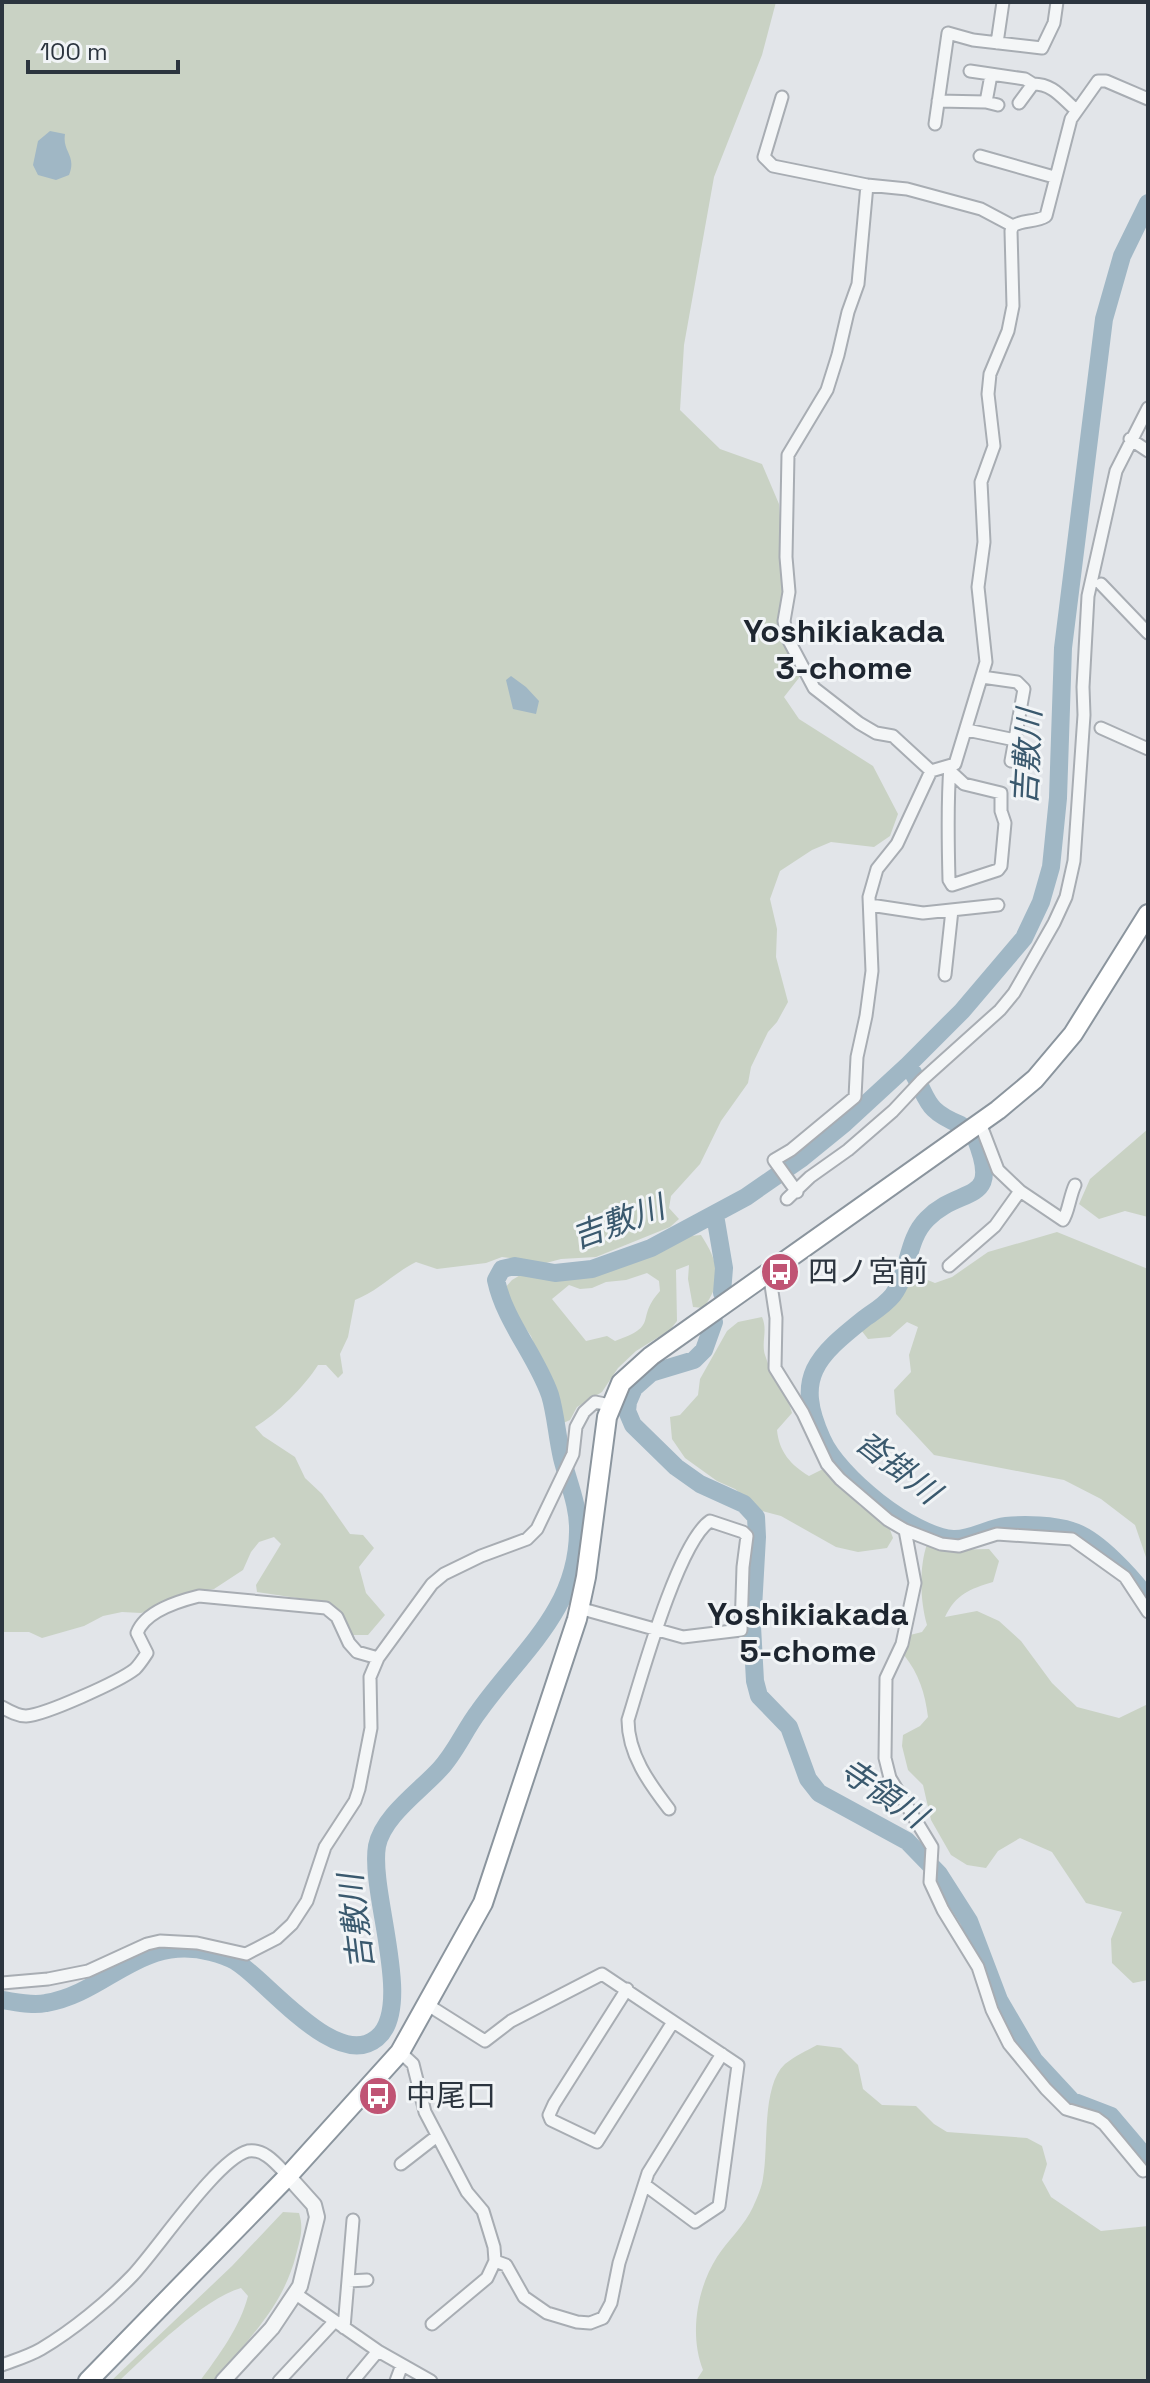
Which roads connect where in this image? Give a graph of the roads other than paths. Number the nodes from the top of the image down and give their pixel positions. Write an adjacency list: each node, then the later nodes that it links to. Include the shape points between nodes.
1 (1003, 2): 3 (street)
2 (1057, 2): 3 (street, via 1042,48)
3 (997, 43): 9 (street, via 948,33)
4 (970, 71): 5 (street)
5 (991, 75): 6 (street); 9 (street, via 992,103)
6 (1033, 84): 10 (street); 11 (street, via 1052,86)
7 (782, 97): 15 (street, via 764,157 773,166)
8 (1148, 99): 11 (street, via 1098,81)
9 (938, 101): 12 (street)
10 (1019, 103)
11 (1076, 110): 14 (street)
12 (935, 124)
13 (980, 156): 14 (street)
14 (1054, 177): 16 (street, via 1046,216)
15 (867, 185): 16 (street, via 891,185 968,204); 29 (street, via 858,284 838,355 827,390 788,455 789,592 784,621 814,688 859,723 893,736)
16 (1013, 226): 22 (street, via 1013,306 990,374 994,446 981,482 984,542 978,587 986,648)
17 (1148, 408): 18 (street)
18 (1130, 439): 19 (street); 30 (street, via 1116,471 1088,596 1074,861 1066,897 1014,993 893,1111 791,1192 774,1160 855,1097 872,971)
19 (1148, 451)
20 (1110, 588): 21 (street)
21 (1145, 636)
22 (982, 677): 24 (street); 25 (street, via 1017,682 1024,689)
23 (1101, 728): 26 (street)
24 (967, 730): 25 (street); 28 (street)
25 (1015, 740): 27 (street)
26 (1148, 749)
27 (1011, 761)
28 (950, 769): 28 (street, via 949,880 952,885 998,870 1005,823 1001,793 964,784); 29 (street)
29 (931, 771): 30 (street, via 897,844 877,869)
30 (870, 905): 32 (street, via 923,913)
31 (998, 905): 32 (street)
32 (952, 910): 34 (street)
33 (1148, 914): 35 (highway, via 1073,1034 1035,1079)
34 (945, 975)
35 (980, 1123): 37 (street, via 998,1170); 39 (highway)
36 (1075, 1185): 37 (street, via 1063,1220)
37 (1020, 1191): 38 (street, via 995,1226)
38 (949, 1266)
39 (769, 1272): 40 (highway, via 651,1356 621,1383); 41 (street, via 776,1318 775,1368 827,1464)
40 (610, 1405): 42 (highway); 45 (street, via 595,1402 584,1412 570,1462 537,1529 527,1539 444,1574)
41 (905, 1530): 43 (street, via 959,1546 997,1534 1072,1539 1125,1577); 56 (street, via 915,1583 902,1644 886,1678 885,1758 890,1778 932,1847 931,1877 943,1910 978,1967 1009,2044 1066,2109 1104,2124)
42 (579, 1608): 44 (street); 50 (highway, via 483,1903)
43 (1148, 1612)
44 (656, 1631): 44 (street, via 686,1552 704,1524 710,1521 743,1532 747,1536 741,1630 683,1637); 47 (street, via 628,1731 643,1774)
45 (378, 1658): 46 (street, via 357,1652 326,1608 199,1596 179,1601 140,1625 137,1633 147,1653 122,1677 28,1716); 48 (street, via 370,1677 371,1728 359,1789 325,1847 301,1913 277,1938 246,1954 160,1941 88,1971)
46 (2, 1707)
47 (669, 1809)
48 (2, 1983)
49 (627, 1989): 50 (street, via 602,1974 511,2021 485,2041); 51 (street); 51 (street, via 554,2104 551,2120 597,2142)
50 (428, 2005): 52 (highway)
51 (673, 2022): 53 (street)
52 (400, 2052): 54 (street, via 413,2064); 57 (highway)
53 (722, 2054): 58 (street); 58 (street, via 738,2065 719,2206 695,2222)
54 (437, 2136): 55 (street); 60 (street, via 483,2211)
55 (401, 2164)
56 (1143, 2171)
57 (288, 2176): 63 (street, via 314,2205 317,2217); 67 (street, via 263,2153 240,2155 190,2203 132,2276 57,2338); 69 (highway)
58 (645, 2185): 60 (street, via 603,2318 577,2322 547,2313 524,2297 506,2265)
59 (353, 2220): 62 (street)
60 (495, 2261): 64 (street, via 487,2278 462,2292)
61 (367, 2280): 62 (street)
62 (348, 2281): 65 (street)
63 (296, 2294): 65 (street); 70 (street)
64 (432, 2324)
65 (339, 2325): 66 (street); 71 (street)
66 (378, 2351): 68 (street); 72 (street)
67 (2, 2365)
68 (402, 2365): 73 (street); 74 (street)
69 (88, 2381)
70 (223, 2381)
71 (279, 2381)
72 (353, 2381)
73 (396, 2381)
74 (431, 2381)

